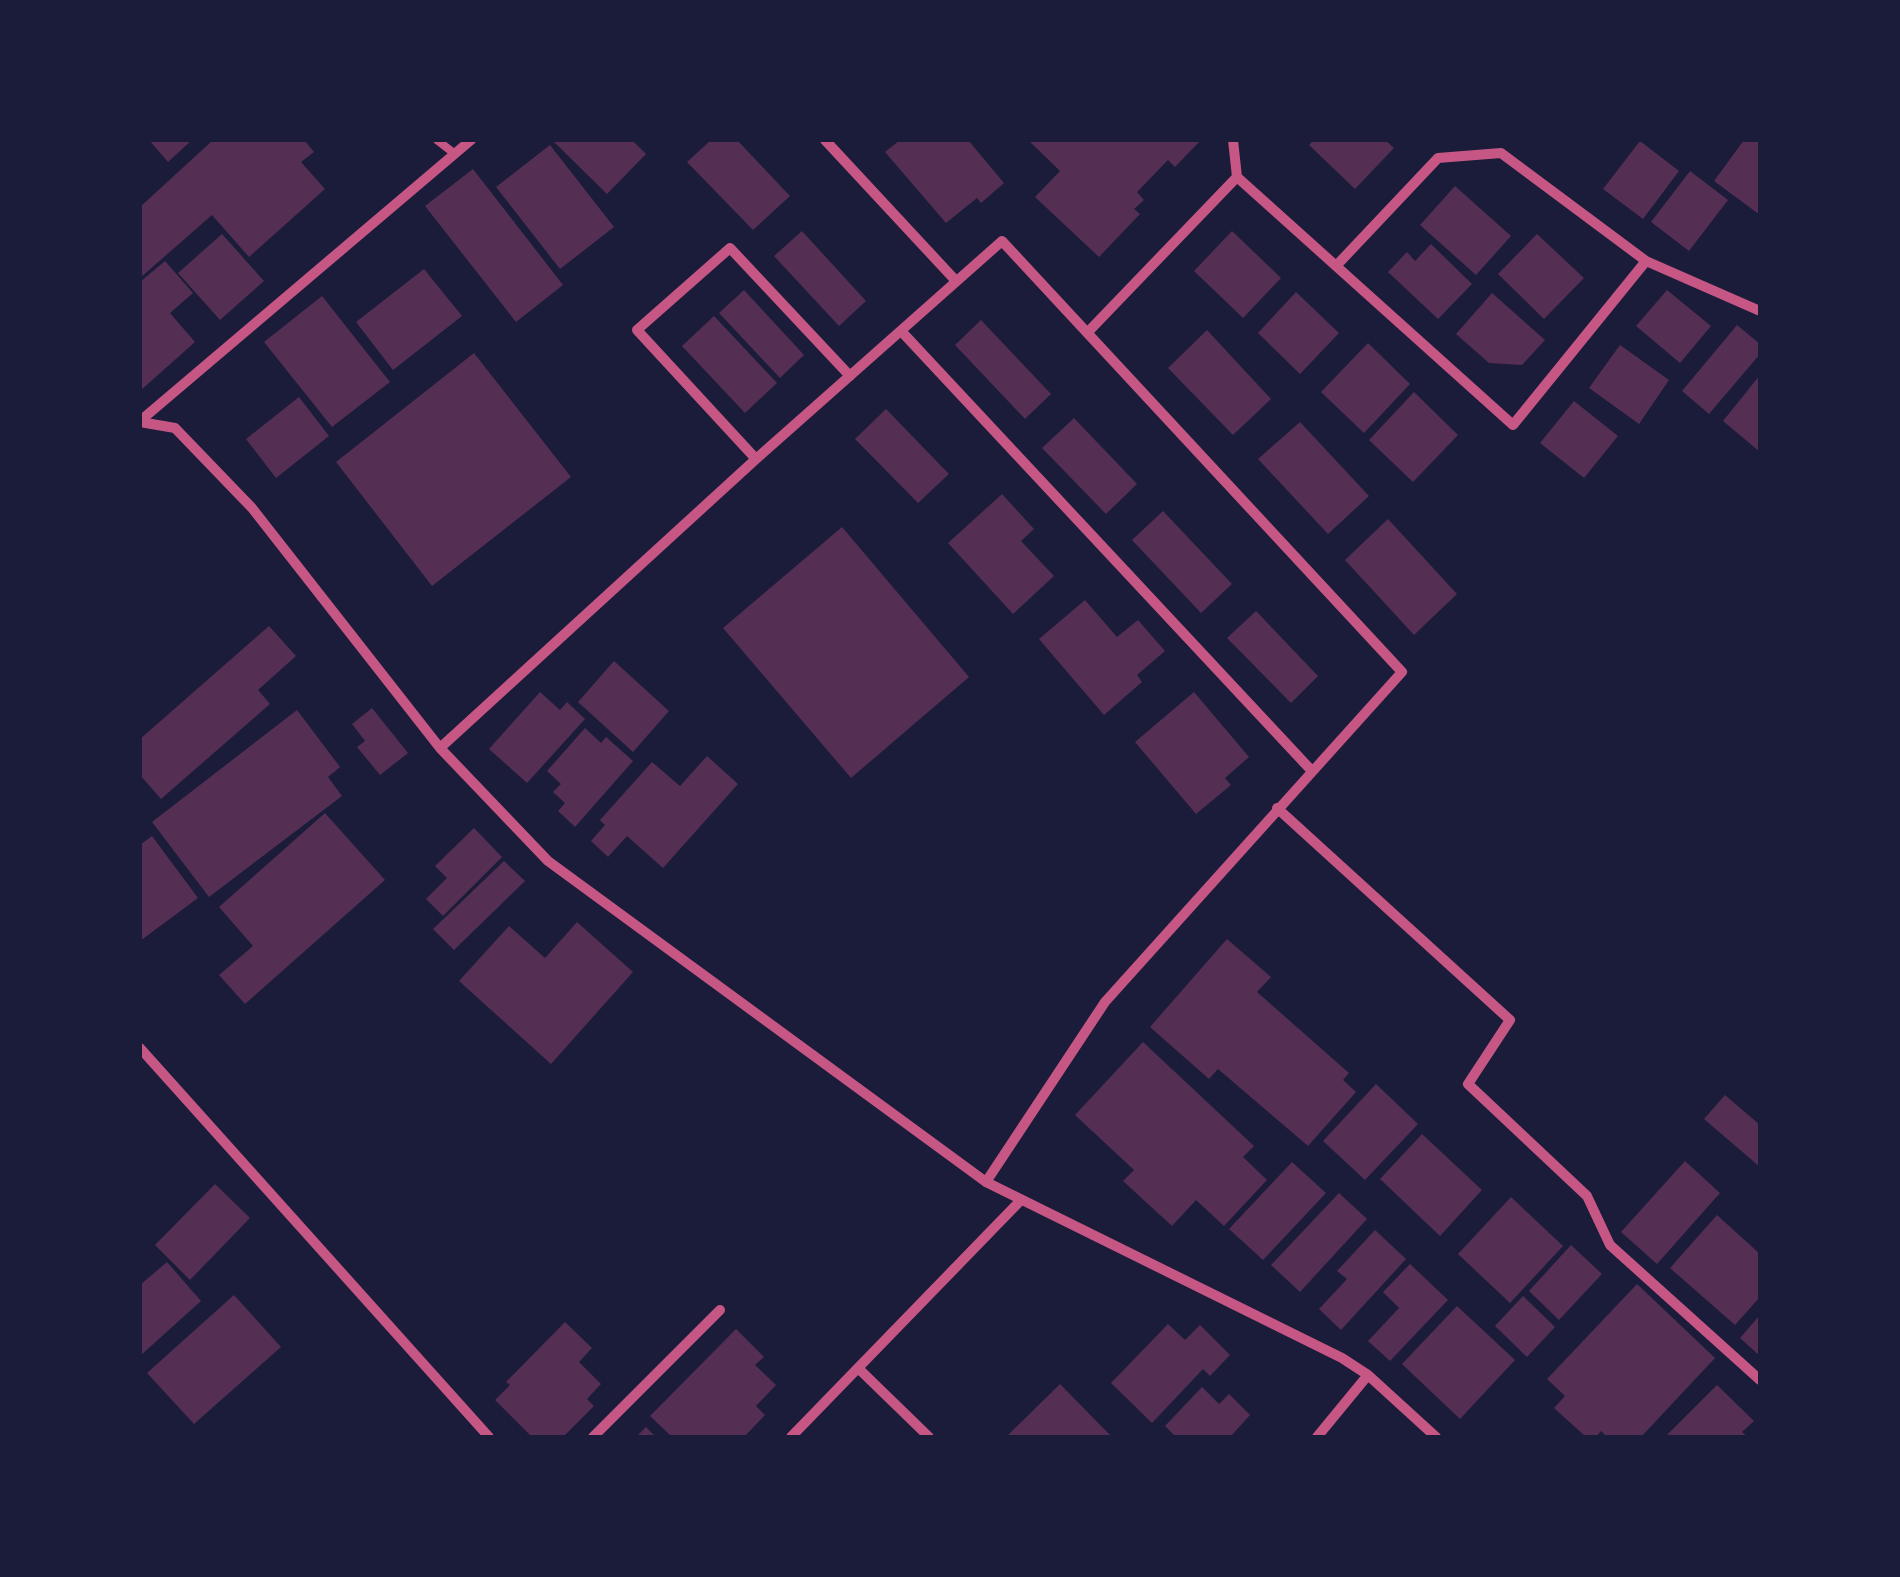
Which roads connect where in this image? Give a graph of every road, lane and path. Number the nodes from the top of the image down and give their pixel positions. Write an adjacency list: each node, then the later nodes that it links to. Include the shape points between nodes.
1 (437, 140): 5 (lane)
2 (472, 140): 5 (street)
3 (825, 140): 9 (street)
4 (1232, 140): 6 (street)
5 (455, 154): 14 (street)
6 (1236, 178): 8 (street); 12 (street)
7 (1646, 260): 8 (street, via 1501,153 1438,158); 8 (street, via 1513,425); 10 (street)
8 (1336, 266)
9 (956, 281): 11 (street); 12 (street, via 1002,242)
10 (1760, 312)
11 (902, 332): 13 (street); 17 (street)
12 (1088, 332): 17 (street, via 1402,672)
13 (850, 376): 15 (street); 15 (street, via 730,248 637,330)
14 (140, 422): 16 (street, via 174,428 252,508)
15 (756, 459): 16 (street)
16 (440, 748): 20 (street, via 548,862)
17 (1311, 770): 18 (street)
18 (1277, 808): 20 (street, via 1104,1002); 25 (street, via 1510,1020 1468,1084 1587,1196 1610,1245)
19 (140, 1048): 26 (street)
20 (986, 1182): 21 (street)
21 (1021, 1200): 23 (street); 24 (street)
22 (720, 1310): 27 (street)
23 (858, 1368): 28 (street); 29 (street)
24 (1368, 1376): 30 (street); 31 (street)
25 (1760, 1380)
26 (489, 1437)
27 (593, 1437)
28 (791, 1437)
29 (930, 1437)
30 (1317, 1437)
31 (1436, 1437)

